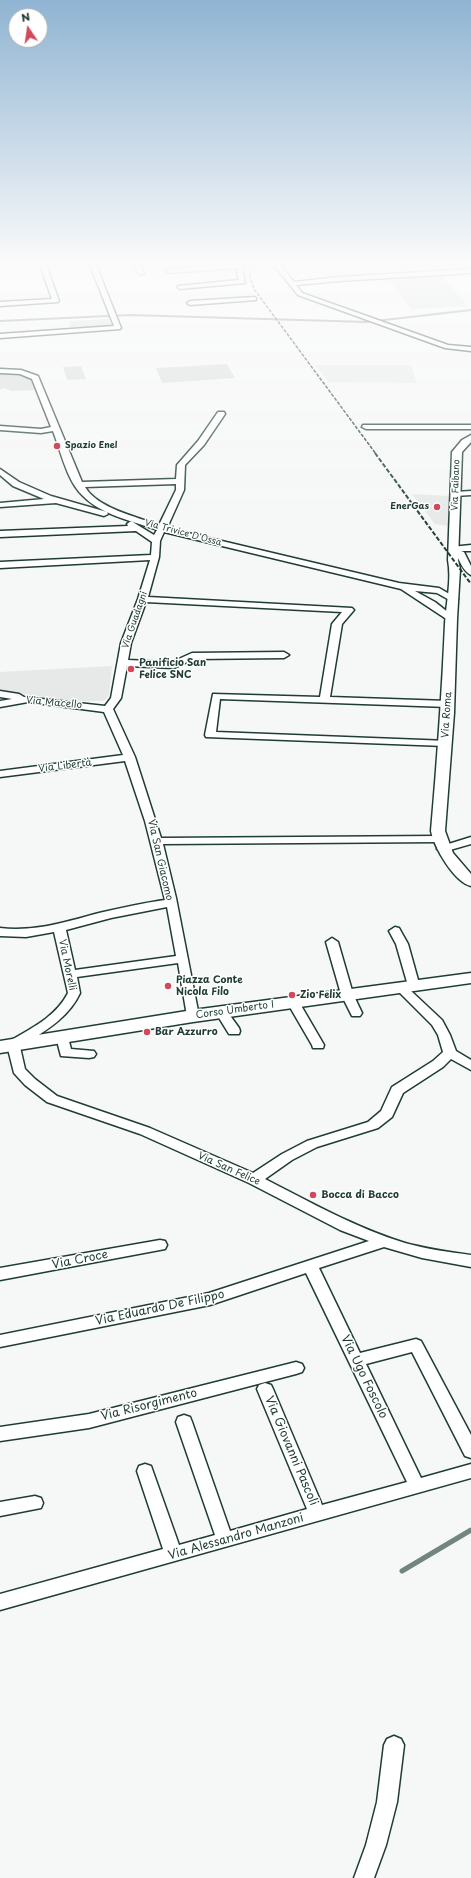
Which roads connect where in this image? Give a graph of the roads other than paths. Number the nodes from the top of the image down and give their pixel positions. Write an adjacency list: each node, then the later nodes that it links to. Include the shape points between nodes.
1 (2, 370): 6 (street, Via Trivice D'Ossa, via 21,372 35,378)
2 (221, 414): 9 (street, Via Guadagni, via 201,443 181,465)
3 (366, 427): 4 (street)
4 (471, 427)
5 (0, 428): 6 (street, via 40,431)
6 (54, 429): 10 (street, Via Trivice D'Ossa)
7 (471, 438): 12 (street, Via Faibano, via 464,442 457,452)
8 (0, 471): 13 (street, Via Trivice D'Ossa, via 16,484)
9 (180, 481): 10 (street); 16 (street, Via Guadagni, via 180,490)
10 (78, 485): 16 (street, Via Trivice D'Ossa, via 84,493 112,511)
11 (471, 493): 12 (street)
12 (455, 494): 19 (street, Via Faibano)
13 (57, 501): 14 (street); 15 (street, Via Trivice D'Ossa, via 97,511)
14 (0, 505)
15 (138, 528): 17 (street); 18 (street, Via Trivice D'Ossa)
16 (162, 529): 18 (street, Via Guadagni); 25 (street, Via Trivice D'Ossa)
17 (0, 534)
18 (156, 541): 21 (street, Via Guadagni)
19 (454, 546): 20 (street); 23 (street); 24 (street, Via Roma)
20 (471, 548)
21 (155, 557): 22 (street); 26 (street, Via Guadagni)
22 (0, 565)
23 (471, 572)
24 (454, 584): 25 (street, Via Trivice D'Ossa); 27 (street, Via Roma)
25 (412, 590): 27 (street, Via Trivice D'Ossa, via 430,599); 28 (street, Via Trivice D'Ossa)
26 (143, 599): 30 (street, Via Guadagni, via 126,642); 33 (street, via 349,610 336,624)
27 (453, 599): 28 (street, Via Roma)
28 (451, 619): 35 (street, Via Roma)
29 (284, 655): 30 (street, via 192,656 174,665)
30 (122, 663): 36 (street, Via Guadagni, via 116,698)
31 (0, 694): 32 (street)
32 (28, 699): 34 (street, Via Macello); 36 (street, Via Macello)
33 (324, 699): 35 (street); 37 (street, via 216,696 210,735)
34 (0, 704)
35 (448, 704): 37 (street, Via Roma)
36 (108, 709): 38 (street, Via San Giacomo)
37 (445, 743): 42 (street, Via Roma, via 438,831)
38 (130, 757): 39 (street, Via Libertà); 41 (street, Via San Giacomo)
39 (0, 774)
40 (471, 840): 42 (street)
41 (158, 841): 42 (street); 44 (street, Via San Giacomo)
42 (441, 844): 43 (street, via 450,859)
43 (471, 882)
44 (170, 903): 45 (street); 49 (street, Via San Giacomo)
45 (59, 928): 47 (street); 50 (street, Via Morelli)
46 (395, 931): 52 (street, via 402,944)
47 (0, 932)
48 (332, 942): 53 (street)
49 (183, 959): 50 (street); 57 (street, Via San Giacomo)
50 (70, 974): 61 (street, Via Morelli, via 74,994 71,1002 60,1014)
51 (471, 978): 52 (main road, Corso Umberto I)
52 (408, 988): 53 (main road, Corso Umberto I); 62 (street, via 437,1023)
53 (347, 994): 54 (main road, Corso Umberto I); 56 (street)
54 (293, 1002): 55 (main road, Corso Umberto I); 60 (street)
55 (222, 1013): 57 (main road, Corso Umberto I); 58 (street)
56 (356, 1013)
57 (193, 1016): 59 (main road, Corso Umberto I)
58 (234, 1031)
59 (62, 1037): 61 (main road, Corso Umberto I); 63 (street, via 66,1052)
60 (318, 1045)
61 (6, 1046): 65 (street, Via San Felice, via 19,1070 52,1099 145,1131)
62 (450, 1053): 64 (street); 65 (street, via 438,1064 397,1090 387,1114 373,1126 312,1144)
63 (89, 1054)
64 (471, 1066)
65 (254, 1179): 66 (street, Via San Felice, via 345,1226)
66 (385, 1241): 68 (street, Via San Felice, via 422,1253); 69 (street, Via Eduardo De Filippo)
67 (160, 1245): 70 (street, Via Croce)
68 (471, 1261)
69 (310, 1267): 71 (street, Via Eduardo De Filippo, via 210,1299); 72 (street, Via Ugo Foscolo)
70 (0, 1274)
71 (0, 1341)
72 (355, 1360): 77 (street, via 416,1345); 80 (street, Via Ugo Foscolo)
73 (296, 1368): 76 (street, Via Risorgimento, via 89,1421)
74 (265, 1389): 83 (street, Via Giovanni Pascoli)
75 (184, 1422): 84 (street)
76 (0, 1434)
77 (471, 1451)
78 (145, 1471): 85 (street)
79 (471, 1471): 80 (street, Via Alessandro Manzoni)
80 (416, 1486): 83 (street, Via Alessandro Manzoni)
81 (36, 1503): 82 (street)
82 (0, 1509)
83 (317, 1514): 84 (street, Via Alessandro Manzoni)
84 (225, 1540): 85 (street, Via Alessandro Manzoni)
85 (173, 1554): 86 (street, Via Alessandro Manzoni)
86 (0, 1602)
87 (394, 1745): 88 (street, via 387,1802)
88 (364, 1878)

